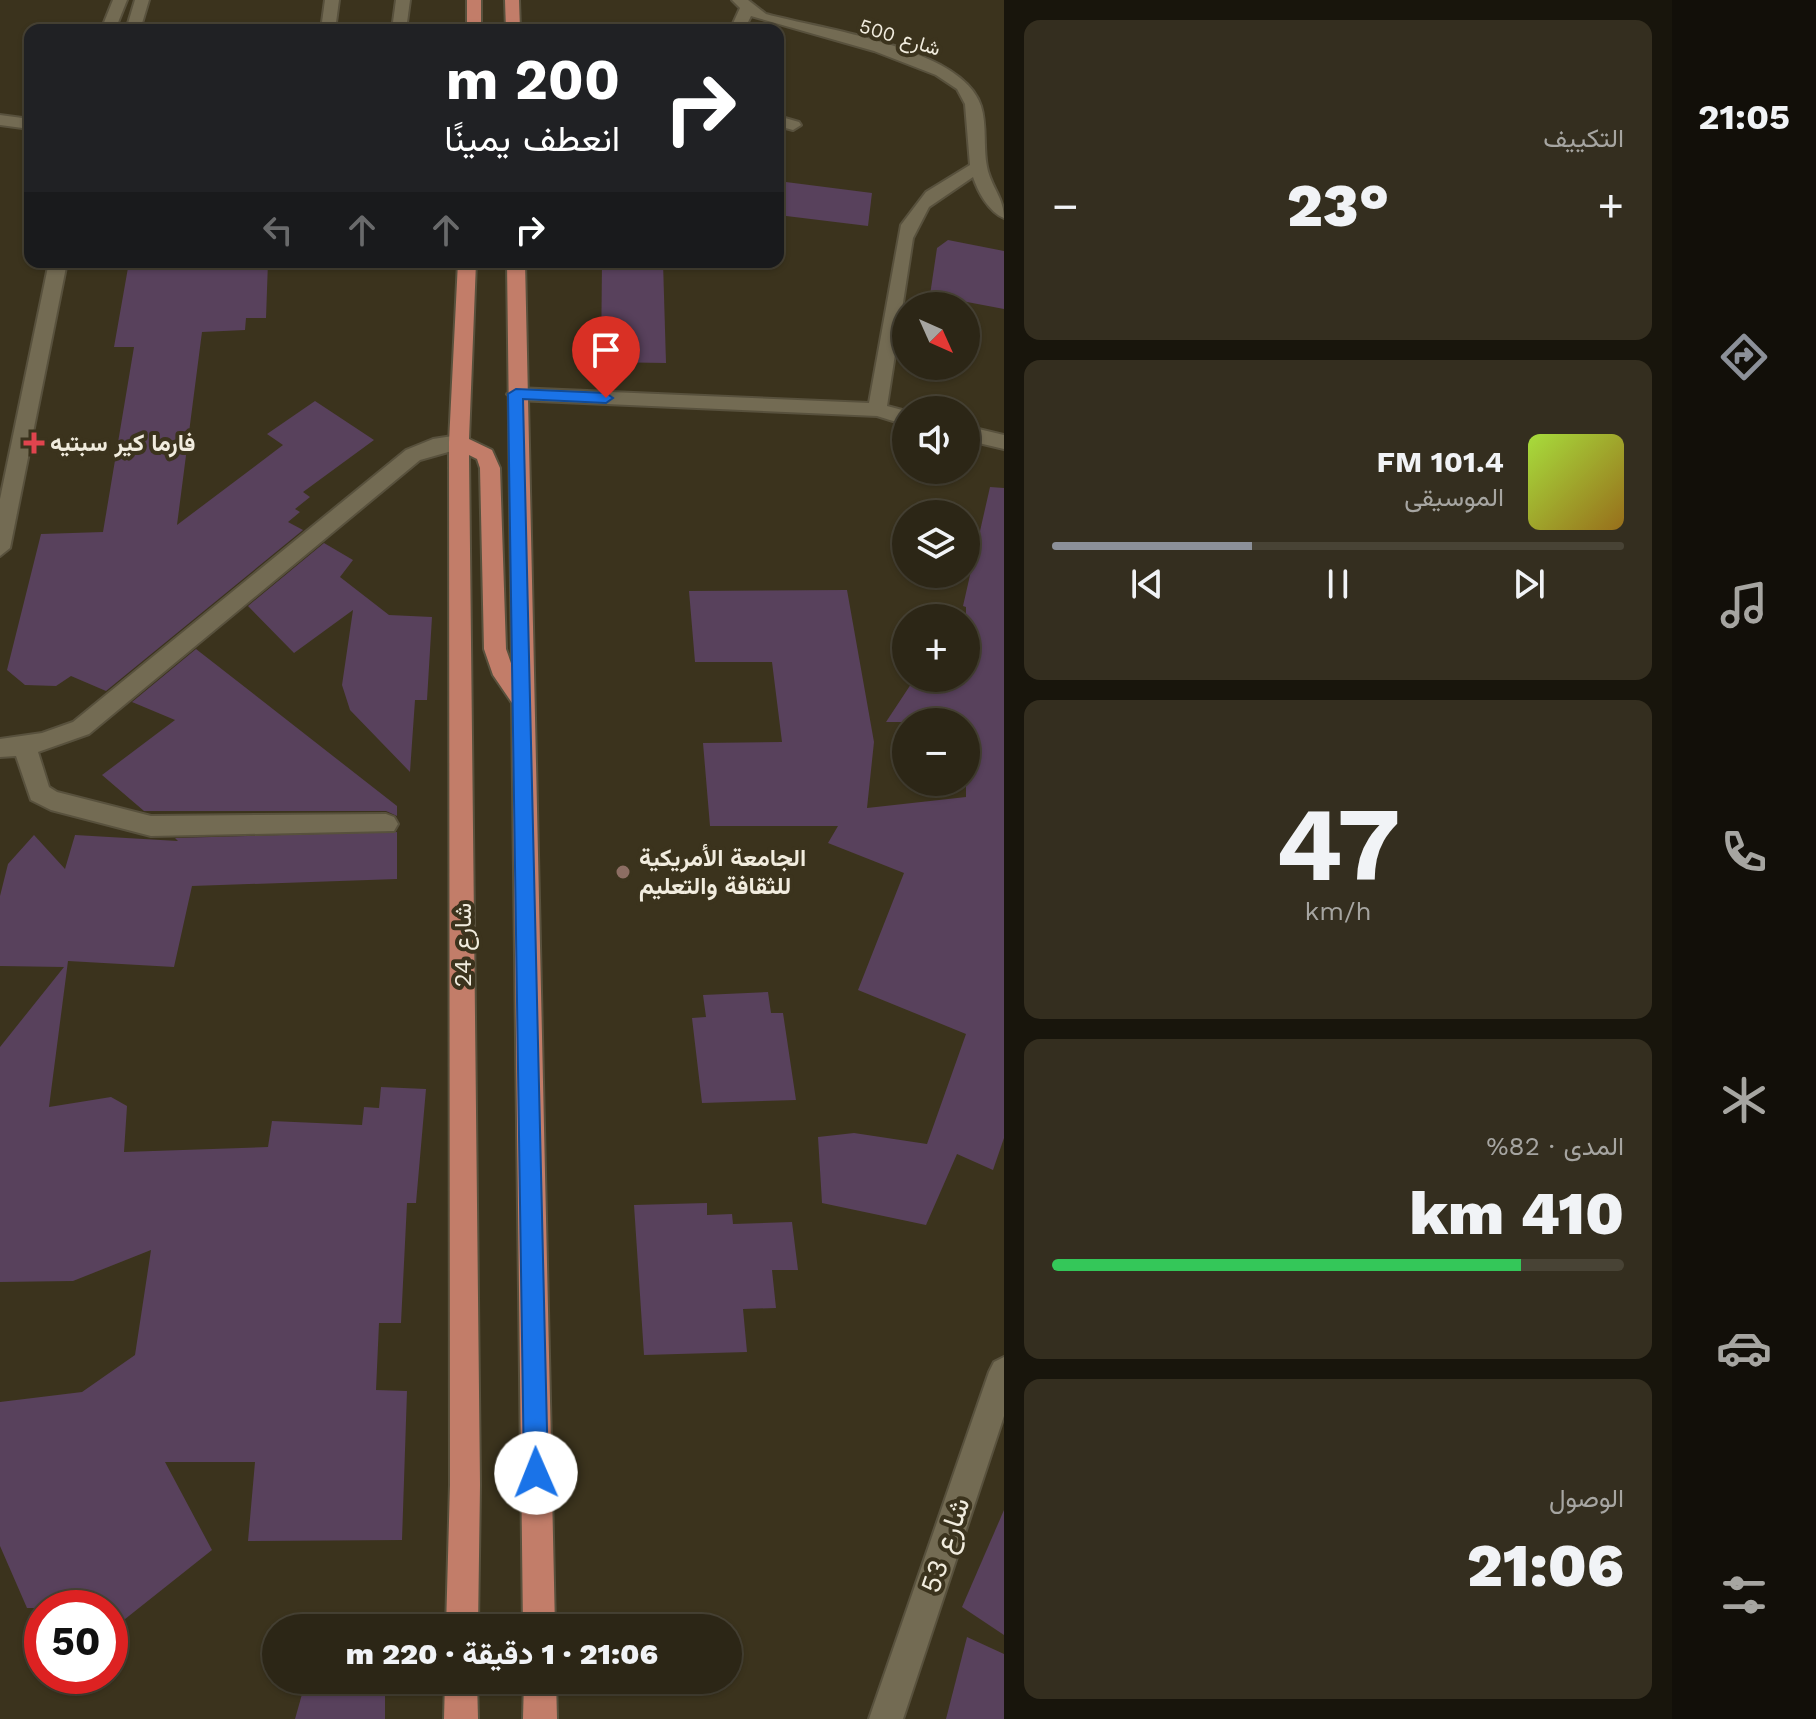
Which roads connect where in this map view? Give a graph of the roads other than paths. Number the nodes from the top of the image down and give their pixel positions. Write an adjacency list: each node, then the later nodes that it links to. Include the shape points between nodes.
1 (120, 0): 9 (street)
2 (142, 0): 10 (street)
3 (332, 0): 11 (street)
4 (403, 0): 12 (street)
5 (474, 0): 13 (main road)
6 (512, 0): 14 (main road)
7 (771, 0): 8 (street)
8 (749, 8): 15 (street, شارع 500, via 946,73 973,102)
9 (110, 24)
10 (135, 24)
11 (329, 24)
12 (400, 24)
13 (474, 24)
14 (513, 24)
15 (976, 168): 16 (street, شارع 500); 21 (street, via 937,189 910,216)
16 (1004, 213)
17 (57, 268): 26 (street)
18 (467, 268): 24 (main road, شارع 24)
19 (516, 268): 20 (main road)
20 (516, 394): 21 (street); 27 (main road)
21 (877, 410): 22 (street)
22 (892, 414)
23 (980, 436): 25 (street)
24 (459, 442): 27 (main road, via 485,455 490,468 495,649 504,675); 28 (street, via 413,455 81,728); 32 (main road, شارع 24)
25 (1004, 442)
26 (0, 548)
27 (522, 699): 33 (main road)
28 (25, 747): 29 (street); 30 (street, via 39,793 151,826)
29 (0, 748)
30 (386, 824)
31 (1004, 1372): 38 (street, شارع 53)
32 (462, 1614)
33 (539, 1614)
34 (461, 1694): 36 (main road)
35 (540, 1694): 37 (main road)
36 (461, 1719)
37 (540, 1719)
38 (886, 1719)

